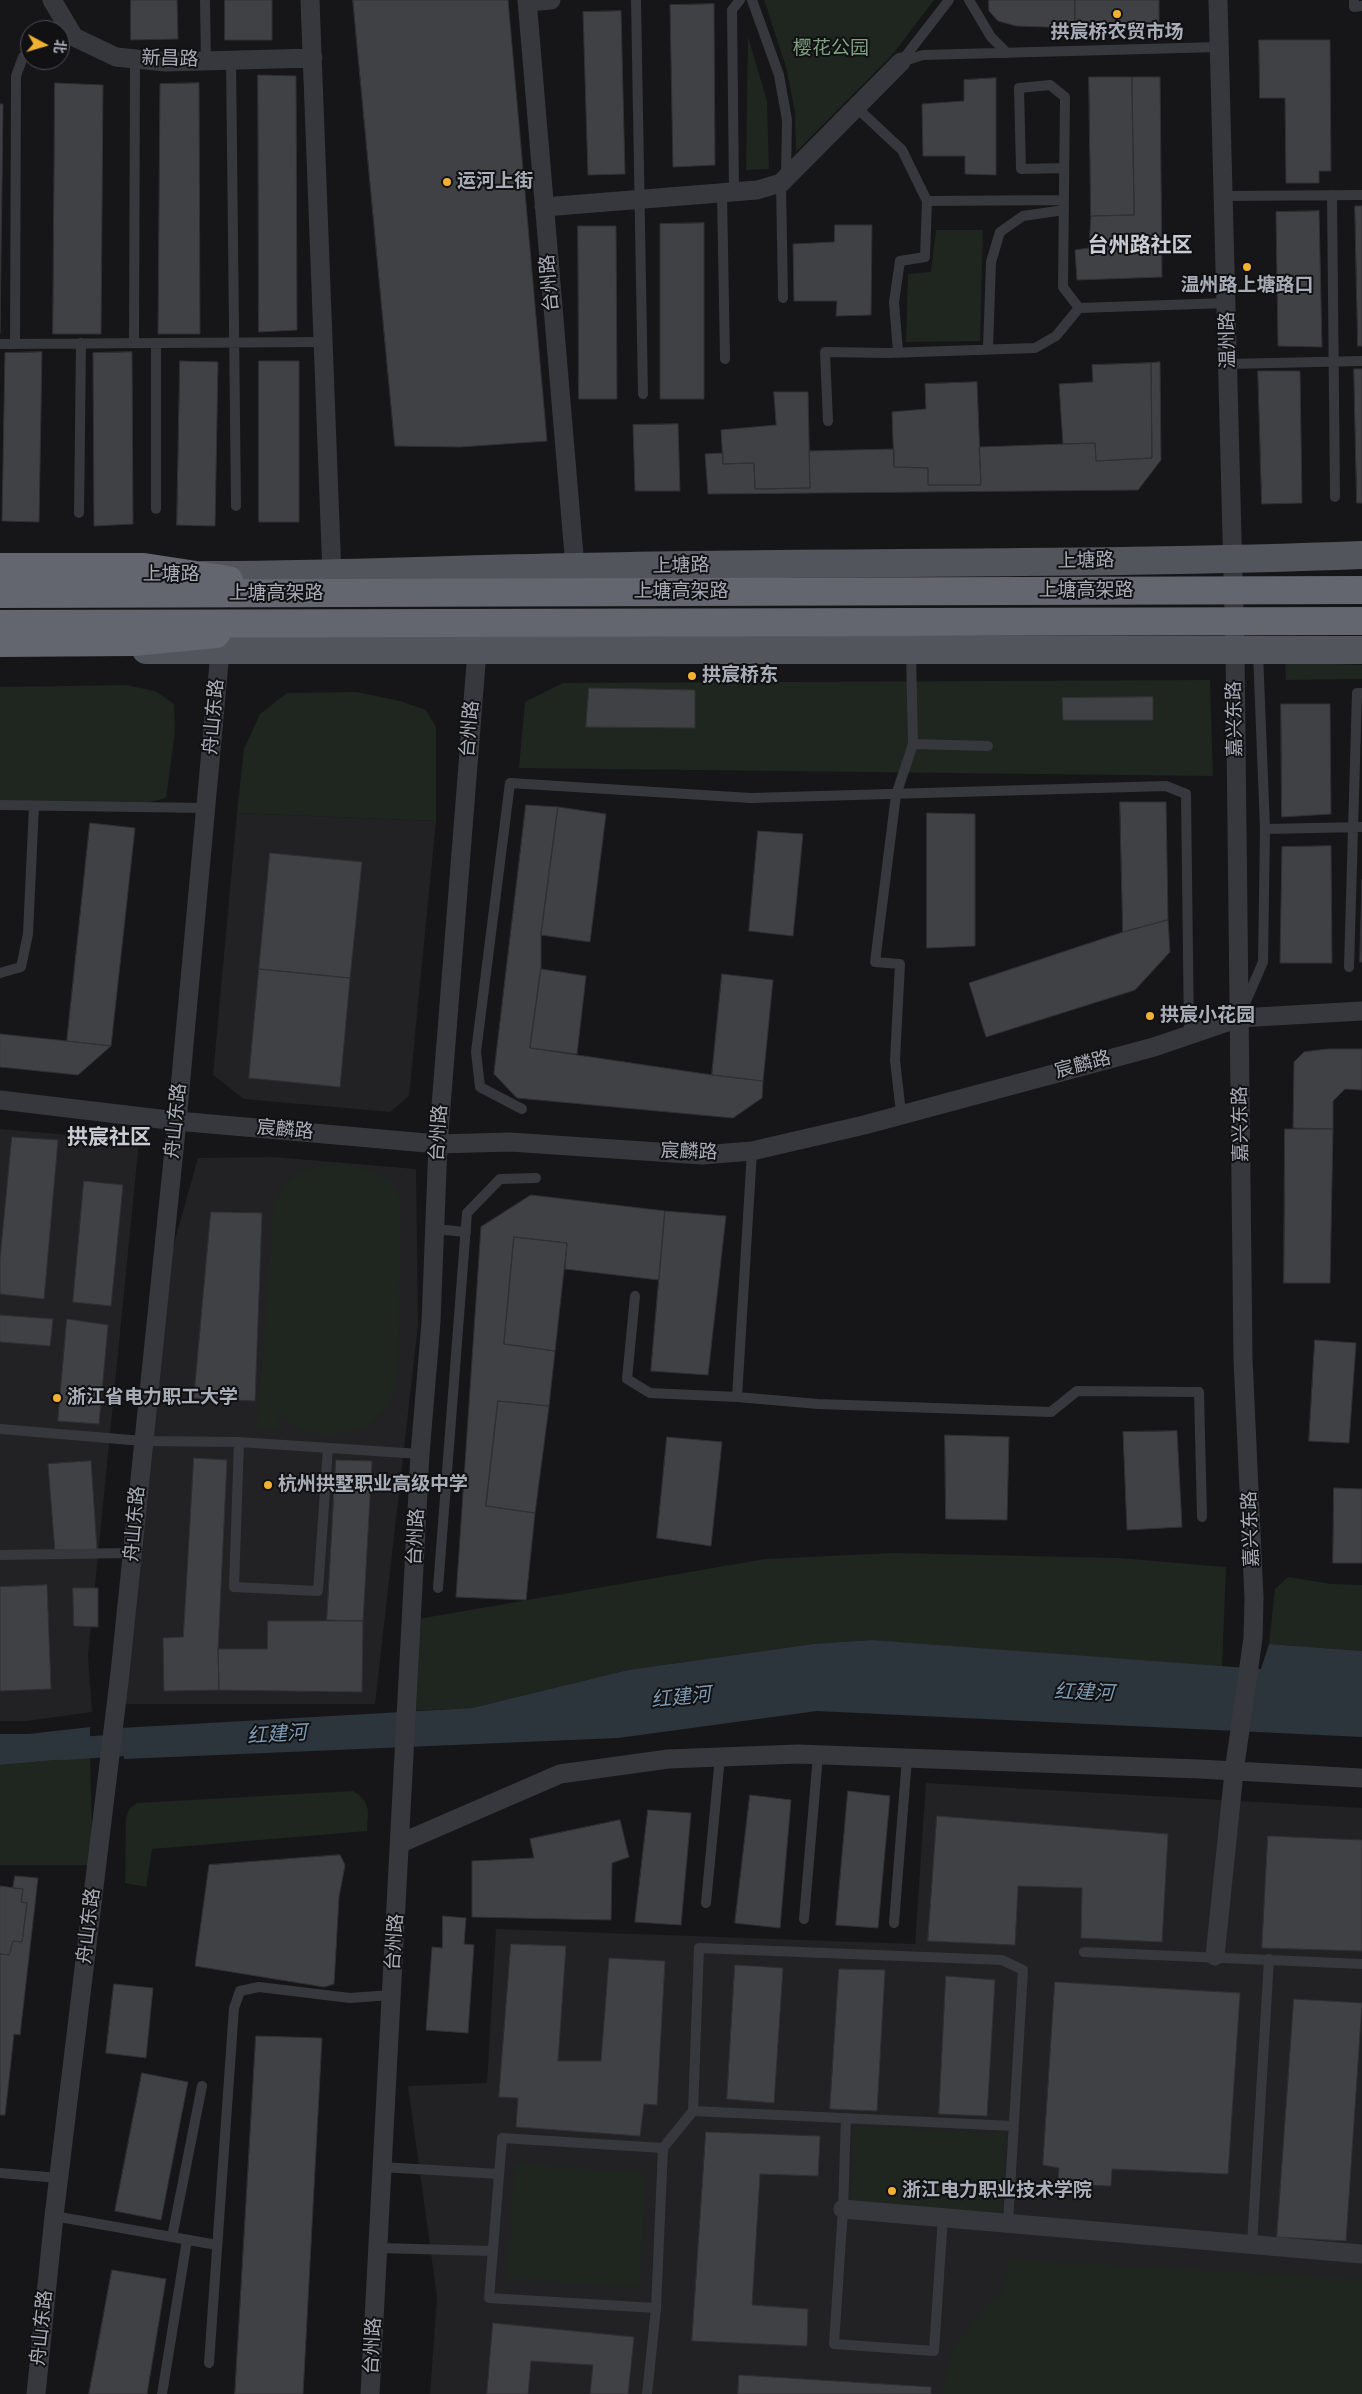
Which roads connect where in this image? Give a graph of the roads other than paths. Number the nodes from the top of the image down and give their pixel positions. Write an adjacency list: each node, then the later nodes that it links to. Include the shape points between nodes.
1 (52, 0): 14 (street, 新昌路)
2 (205, 0): 21 (lane)
3 (310, 0): 18 (street)
4 (551, 0): 12 (street)
5 (636, 0): 31 (lane)
6 (740, 0): 27 (lane, via 732,10)
7 (752, 0): 26 (lane, via 779,75 787,120)
8 (950, 0): 22 (lane)
9 (969, 0): 17 (lane, via 991,38)
10 (1218, 0): 16 (street, 温州路)
11 (1354, 0): 13 (lane, via 1354,7)
12 (527, 1): 34 (street, 台州路)
13 (1362, 6)
14 (60, 20)
15 (70, 39): 19 (street, 新昌路, via 116,56)
16 (1220, 47): 17 (lane); 30 (street, 温州路)
17 (1007, 53): 22 (lane, via 923,55)
18 (312, 58): 20 (street, 新昌路); 38 (street)
19 (135, 59): 21 (street, 新昌路); 40 (lane)
20 (231, 60): 21 (street, 新昌路); 42 (lane)
21 (206, 61)
22 (901, 62): 24 (street)
23 (20, 65): 44 (lane, via 16,76)
24 (856, 107): 26 (street); 32 (lane, via 902,150)
25 (1064, 168): 25 (lane, via 1065,97 1050,85 1019,88 1021,169); 33 (lane)
26 (784, 181): 27 (street, via 757,190); 35 (lane)
27 (728, 192): 31 (street); 47 (lane)
28 (1362, 194): 29 (lane)
29 (1332, 195): 30 (lane); 49 (lane)
30 (1224, 196): 36 (street, 温州路)
31 (641, 199): 34 (street); 51 (lane)
32 (927, 201): 33 (lane); 46 (lane, via 925,257 900,260 894,302)
33 (1064, 205): 37 (lane, via 1063,286); 45 (lane, via 1023,216 1000,232 992,262)
34 (544, 207): 60 (street, 台州路)
35 (783, 298)
36 (1227, 303): 37 (lane); 50 (street, 温州路)
37 (1079, 308): 45 (lane, via 1056,336 1035,348)
38 (323, 342): 42 (lane); 62 (street)
39 (81, 343): 40 (lane); 44 (lane); 56 (lane)
40 (134, 343): 41 (lane)
41 (156, 343): 42 (lane); 55 (lane)
42 (234, 343): 54 (lane)
43 (0, 344): 44 (lane)
44 (16, 344)
45 (988, 349): 46 (lane)
46 (898, 352): 52 (lane, via 825,352)
47 (725, 359)
48 (1362, 361): 49 (lane)
49 (1333, 362): 50 (lane); 53 (lane)
50 (1228, 364): 58 (street, 温州路)
51 (643, 394)
52 (828, 421)
53 (1335, 497)
54 (236, 506)
55 (156, 509)
56 (79, 513)
57 (1362, 555): 58 (main road, 上塘路)
58 (1232, 560): 60 (main road, 上塘路); 72 (street, 温州路)
59 (0, 567): 62 (highway, bridge, via 144,568)
60 (575, 567): 62 (main road, 上塘路)
61 (0, 576): 62 (main road, 上塘路)
62 (324, 584): 63 (highway, 上塘高架路, bridge); 64 (highway, 上塘高架路, bridge)
63 (1362, 590)
64 (0, 594)
65 (1362, 621): 66 (highway, 上塘高架路, bridge)
66 (320, 623): 67 (highway, 上塘高架路, bridge); 68 (highway, bridge, via 133,642)
67 (0, 624)
68 (0, 643)
69 (0, 648): 73 (main road)
70 (1362, 650): 72 (main road)
71 (911, 651): 72 (main road); 74 (main road); 76 (lane)
72 (1246, 651): 83 (lane); 87 (street, 嘉兴东路)
73 (220, 652): 74 (main road); 81 (street, 舟山东路)
74 (477, 652): 93 (street, 台州路)
75 (1362, 694): 82 (lane, via 1357,693)
76 (913, 744): 77 (lane); 78 (lane)
77 (988, 746)
78 (896, 795): 88 (lane, via 1166,786 1186,794); 90 (lane, via 750,798 510,783 476,1052 480,1087); 91 (lane, via 875,962 900,964 895,1060)
79 (0, 805): 80 (lane)
80 (34, 806): 81 (lane); 85 (lane, via 28,934 22,967)
81 (206, 808): 92 (street, 舟山东路)
82 (1358, 827): 83 (lane); 84 (lane)
83 (1265, 829): 87 (lane, via 1263,962)
84 (1349, 966)
85 (0, 973)
86 (1362, 1011): 87 (street, 宸麟路)
87 (1239, 1018): 88 (street, 宸麟路); 112 (street, 嘉兴东路, via 1243,1359 1254,1598 1253,1638)
88 (1189, 1036): 91 (street, 宸麟路)
89 (0, 1100): 92 (street, 宸麟路)
90 (522, 1109)
91 (901, 1113): 94 (street, 宸麟路)
92 (177, 1120): 93 (street, 宸麟路); 101 (street, 舟山东路)
93 (438, 1144): 94 (street, 宸麟路, via 510,1142 702,1155); 96 (street, 台州路)
94 (752, 1151): 99 (lane)
95 (536, 1178): 97 (lane, via 500,1179 467,1214)
96 (434, 1229): 97 (lane); 104 (street, 台州路, via 431,1322)
97 (466, 1232): 108 (lane)
98 (635, 1296): 99 (lane, via 628,1379 650,1393)
99 (737, 1396): 105 (lane, via 818,1404 1051,1412 1077,1392 1199,1392)
100 (0, 1429): 101 (lane)
101 (143, 1441): 102 (lane); 106 (street, 舟山东路)
102 (239, 1442): 103 (lane); 103 (lane, via 234,1587 318,1591)
103 (328, 1448): 104 (lane)
104 (420, 1454): 114 (street, 台州路)
105 (1202, 1517)
106 (133, 1553): 107 (lane); 131 (street, 舟山东路)
107 (0, 1555)
108 (438, 1588)
109 (818, 1755): 110 (street); 111 (street); 116 (lane)
110 (720, 1757): 114 (street, via 668,1759 560,1774); 115 (lane)
111 (907, 1758): 112 (street); 117 (lane)
112 (1234, 1772): 113 (street); 119 (street, 嘉兴东路)
113 (1362, 1778)
114 (401, 1843): 122 (street, 台州路)
115 (706, 1903)
116 (804, 1919)
117 (894, 1923)
118 (1084, 1952): 119 (lane)
119 (1215, 1956): 120 (lane)
120 (1270, 1959): 121 (lane); 138 (lane)
121 (1362, 1964)
122 (391, 1995): 128 (street, 台州路); 139 (lane, via 350,1998 259,1987 240,1991 234,2008)
123 (202, 2086): 136 (lane)
124 (693, 2111): 125 (lane); 126 (lane, via 699,1948 1002,1960 1023,1970); 127 (lane)
125 (846, 2118): 126 (lane); 132 (lane)
126 (1014, 2126): 135 (lane)
127 (663, 2148): 130 (lane, via 502,2138); 143 (lane)
128 (382, 2167): 130 (lane); 140 (street, 台州路)
129 (0, 2173): 131 (lane)
130 (499, 2174): 141 (lane)
131 (58, 2178): 133 (street, 舟山东路)
132 (843, 2209): 134 (street); 134 (lane, via 834,2344 934,2351)
133 (54, 2216): 136 (lane); 145 (street, 舟山东路)
134 (943, 2217): 135 (street)
135 (1008, 2223): 138 (street)
136 (172, 2237): 137 (lane)
137 (187, 2240): 139 (lane); 146 (lane)
138 (1252, 2244): 142 (street)
139 (217, 2245): 144 (lane)
140 (378, 2248): 141 (lane); 147 (street, 台州路)
141 (493, 2251): 143 (lane, via 489,2298)
142 (1362, 2254)
143 (656, 2308): 148 (lane)
144 (208, 2363)
145 (36, 2394)
146 (162, 2394)
147 (370, 2394)
148 (647, 2394)

